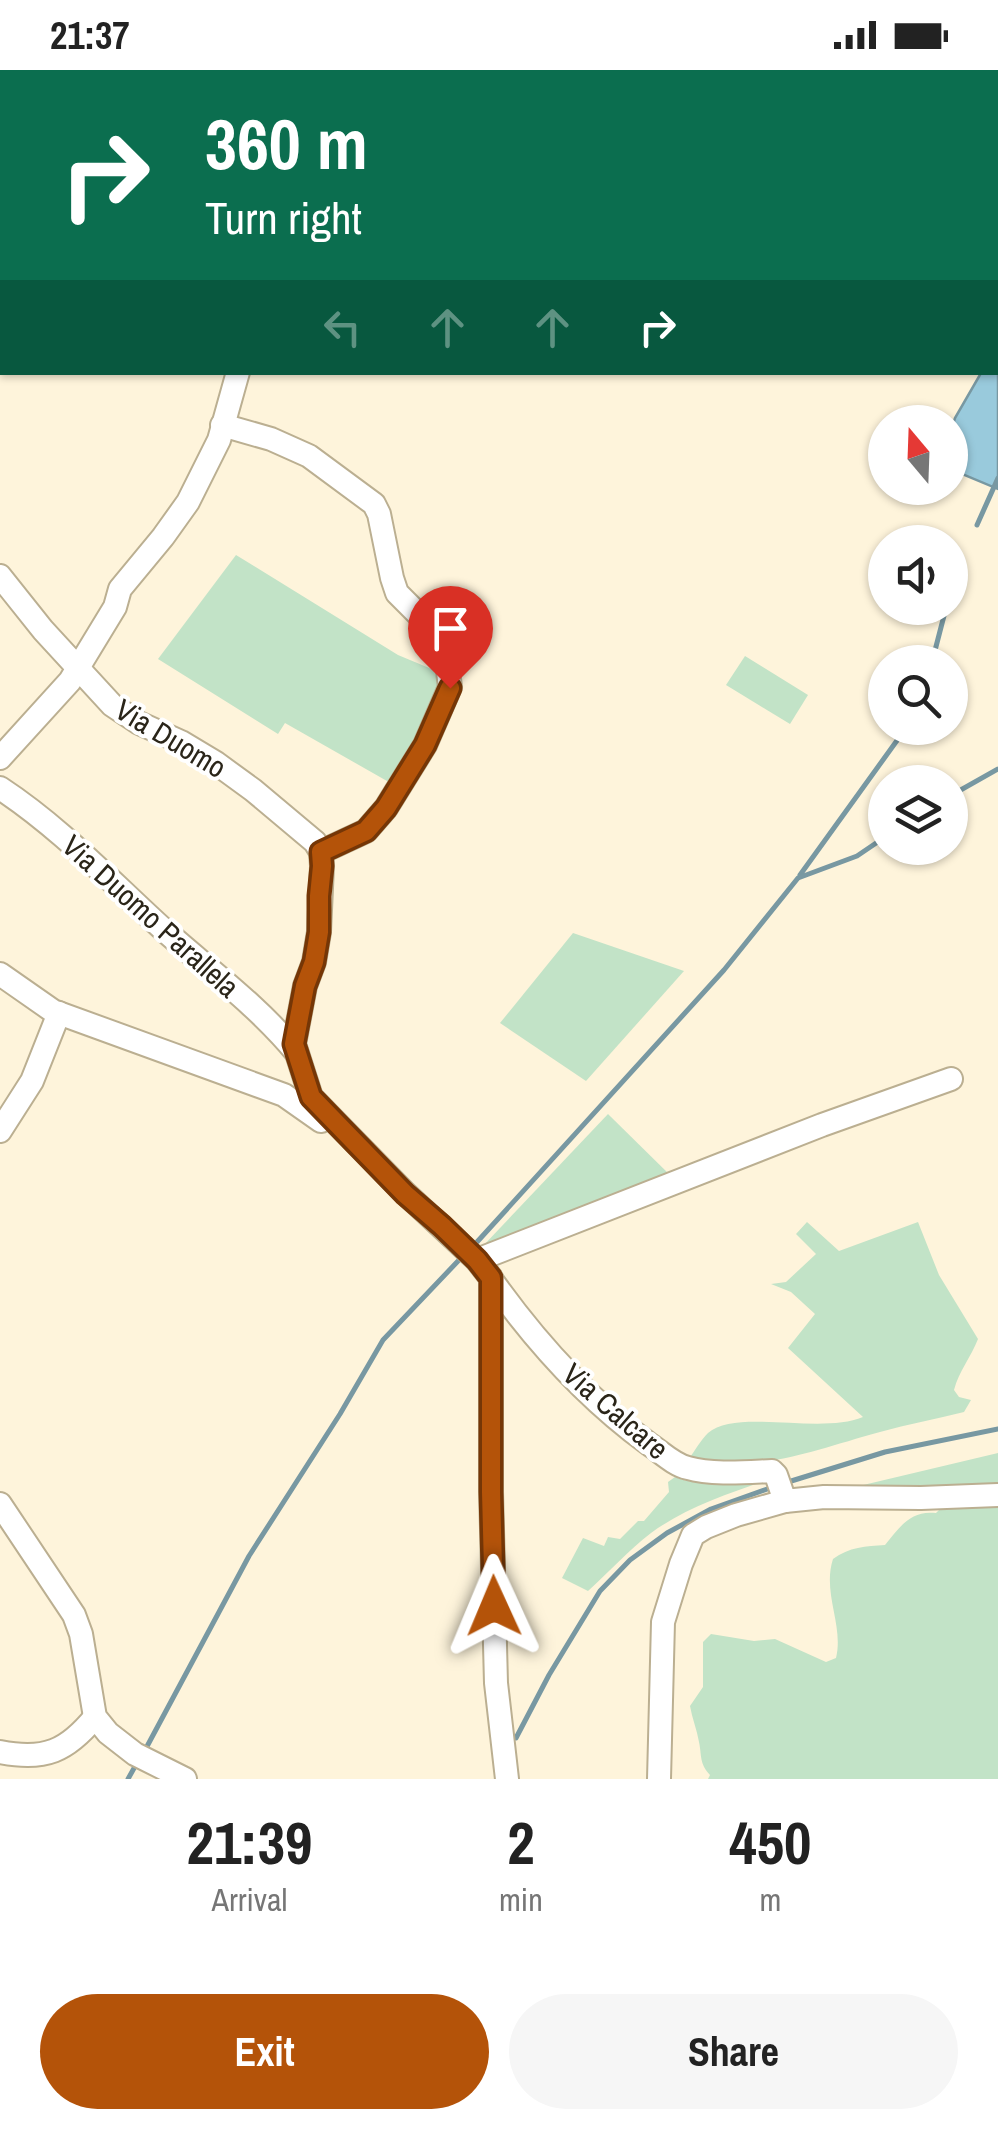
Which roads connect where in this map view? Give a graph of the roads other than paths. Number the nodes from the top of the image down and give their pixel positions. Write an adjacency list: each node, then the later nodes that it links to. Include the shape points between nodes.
1 (237, 375): 2 (street)
2 (222, 425): 4 (street, via 188,502 120,590); 7 (street, via 308,456 374,504 397,592 444,640 450,688 425,745 366,831)
3 (0, 576): 4 (street, Via Duomo)
4 (78, 669): 5 (street); 7 (street, Via Duomo, via 112,705 216,763)
5 (0, 758)
6 (0, 788): 10 (street, Via Duomo Parallela, via 69,840)
7 (318, 847): 10 (street, via 319,932)
8 (0, 974): 9 (street)
9 (58, 1013): 12 (street, via 32,1081); 13 (street, via 284,1095)
10 (296, 1052): 13 (street, via 311,1097)
11 (951, 1079): 14 (street, via 822,1125)
12 (0, 1131)
13 (361, 1148): 14 (street, Via Calcare)
14 (484, 1270): 15 (street, Via Calcare, via 575,1381 628,1428 687,1468 772,1471); 21 (street, via 496,1684)
15 (781, 1491): 16 (street, Via Calcare, via 824,1497); 22 (street, via 694,1535 681,1564 663,1622)
16 (998, 1495)
17 (3, 1519): 18 (street, via 74,1615)
18 (94, 1716): 19 (street, via 64,1747 38,1755); 20 (street, via 144,1758)
19 (0, 1752)
20 (185, 1779)
21 (507, 1779)
22 (659, 1779)

